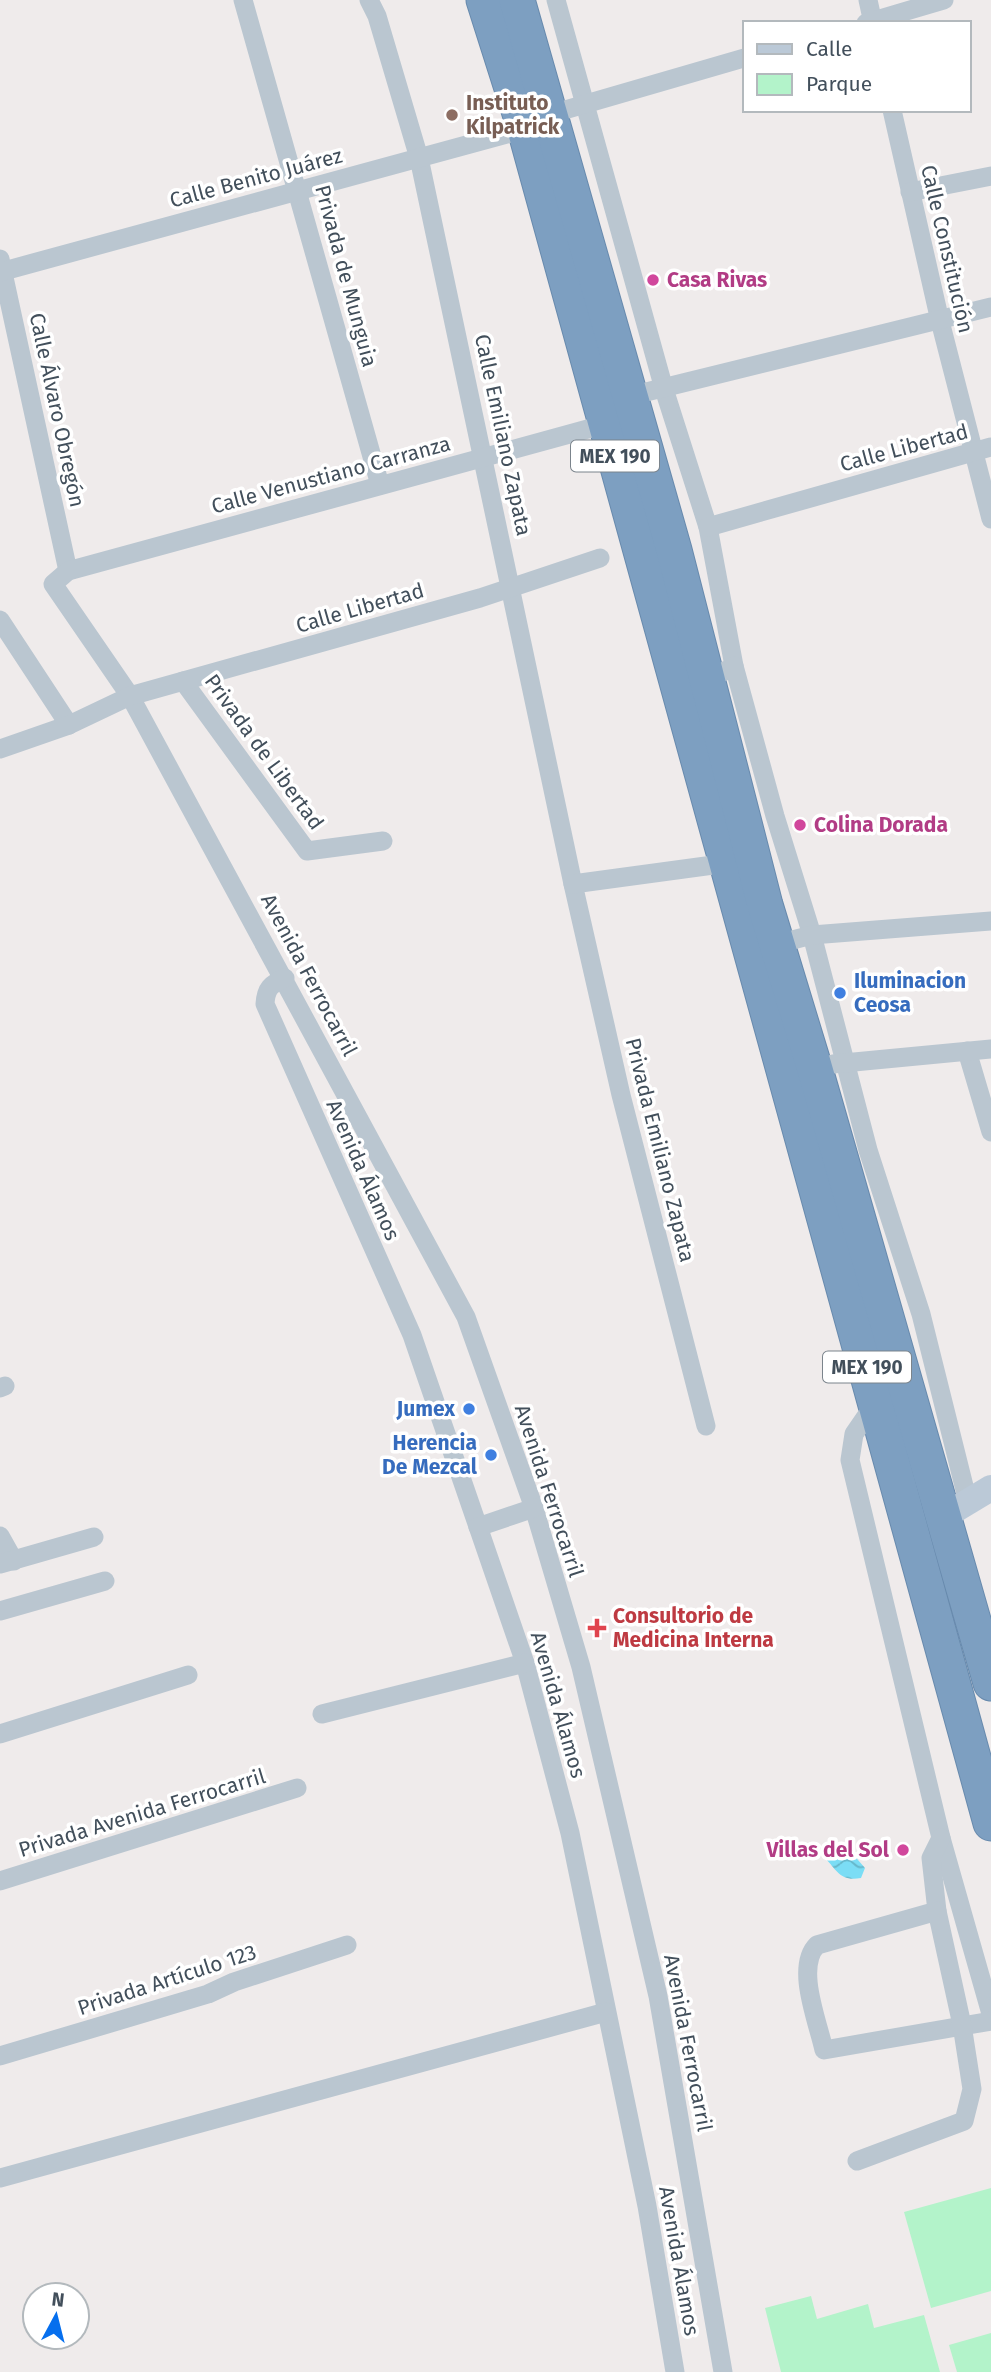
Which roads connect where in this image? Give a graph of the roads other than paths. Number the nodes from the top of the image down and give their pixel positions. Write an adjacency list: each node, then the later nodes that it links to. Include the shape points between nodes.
1 (243, 0): 16 (street, Privada de Munguia)
2 (369, 0): 14 (street, Calle Emiliano Zapata)
3 (484, 0): 13 (highway, MEX 190)
4 (517, 0): 13 (highway, MEX 190)
5 (556, 0): 11 (street)
6 (868, 0): 8 (street)
7 (944, 0): 9 (street)
8 (870, 21)
9 (873, 21)
10 (743, 58): 11 (street, Calle Benito Juárez)
11 (587, 104): 13 (street, Calle Benito Juárez); 21 (street)
12 (892, 112): 17 (street, Calle Constitución)
13 (538, 122): 14 (street, Calle Benito Juárez); 22 (highway, MEX 190); 23 (highway, MEX 190)
14 (419, 158): 16 (street, Calle Benito Juárez); 25 (street, Calle Emiliano Zapata)
15 (991, 176): 17 (street)
16 (299, 190): 18 (street, Calle Benito Juárez); 26 (street, Privada de Munguia)
17 (910, 192): 20 (street, Calle Constitución)
18 (1, 267): 30 (street, Calle Álvaro Obregón)
19 (991, 307): 20 (street)
20 (940, 321): 21 (street); 24 (street, Calle Constitución)
21 (664, 389): 22 (street); 28 (street)
22 (630, 396): 33 (highway, MEX 190)
23 (606, 424): 25 (street, Calle Venustiano Carranza); 39 (highway, MEX 190)
24 (983, 449): 27 (street, Calle Constitución); 28 (street, Calle Libertad)
25 (485, 457): 26 (street, Calle Venustiano Carranza); 31 (street, Calle Emiliano Zapata)
26 (380, 485): 30 (street, Calle Venustiano Carranza)
27 (991, 519)
28 (708, 527): 33 (street)
29 (600, 558): 31 (street, Calle Libertad)
30 (68, 571): 35 (street, Avenida Ferrocarril, via 53,584)
31 (511, 588): 34 (street, Calle Libertad); 40 (street, Calle Emiliano Zapata)
32 (0, 620): 36 (street)
33 (721, 673): 42 (street); 43 (highway, MEX 190)
34 (183, 681): 35 (street, Calle Libertad); 38 (street, Privada de Libertad, via 307,851)
35 (130, 696): 36 (street, Calle Libertad); 44 (street, Avenida Ferrocarril)
36 (69, 725): 37 (street, Calle Libertad)
37 (0, 749)
38 (383, 841)
39 (728, 863): 40 (street); 49 (highway, MEX 190)
40 (573, 884): 50 (street, Privada Emiliano Zapata, via 621,1095)
41 (991, 921): 42 (street)
42 (812, 935): 43 (street); 47 (street)
43 (777, 944): 47 (highway, MEX 190)
44 (285, 978): 52 (street, Avenida Ferrocarril, via 466,1317); 54 (street, Avenida Álamos, via 265,992 265,1004 412,1335)
45 (991, 1049): 46 (street)
46 (967, 1051): 47 (street); 48 (street)
47 (829, 1064): 53 (highway, MEX 190)
48 (991, 1132)
49 (876, 1402): 67 (highway, MEX 190); 68 (street, via 854,1434 850,1460)
50 (706, 1426)
51 (991, 1488): 53 (street)
52 (534, 1508): 54 (street); 80 (street, Avenida Ferrocarril, via 581,1667 658,1996)
53 (956, 1510): 60 (highway, MEX 190)
54 (478, 1527): 61 (street, Avenida Álamos)
55 (0, 1536): 57 (street)
56 (94, 1537): 57 (street)
57 (7, 1562)
58 (105, 1581): 59 (street)
59 (0, 1611)
60 (982, 1615): 63 (highway, MEX 190)
61 (525, 1663): 64 (street); 72 (street, Avenida Álamos, via 570,1833)
62 (188, 1675): 65 (street)
63 (991, 1684)
64 (322, 1714)
65 (0, 1734)
66 (298, 1788): 69 (street, Privada Avenida Ferrocarril)
67 (991, 1823)
68 (941, 1838): 70 (street, via 931,1858); 73 (street)
69 (0, 1881)
70 (937, 1911): 75 (street); 75 (street, via 817,1945 808,1954 806,1971 824,2050)
71 (347, 1945): 76 (street, Privada Artículo 123, via 208,1994)
72 (606, 2012): 78 (street); 79 (street, Avenida Álamos)
73 (991, 2014)
74 (991, 2021): 75 (street)
75 (962, 2025): 77 (street, via 972,2089 964,2121)
76 (0, 2056)
77 (857, 2161)
78 (0, 2178)
79 (676, 2372)
80 (723, 2372)

